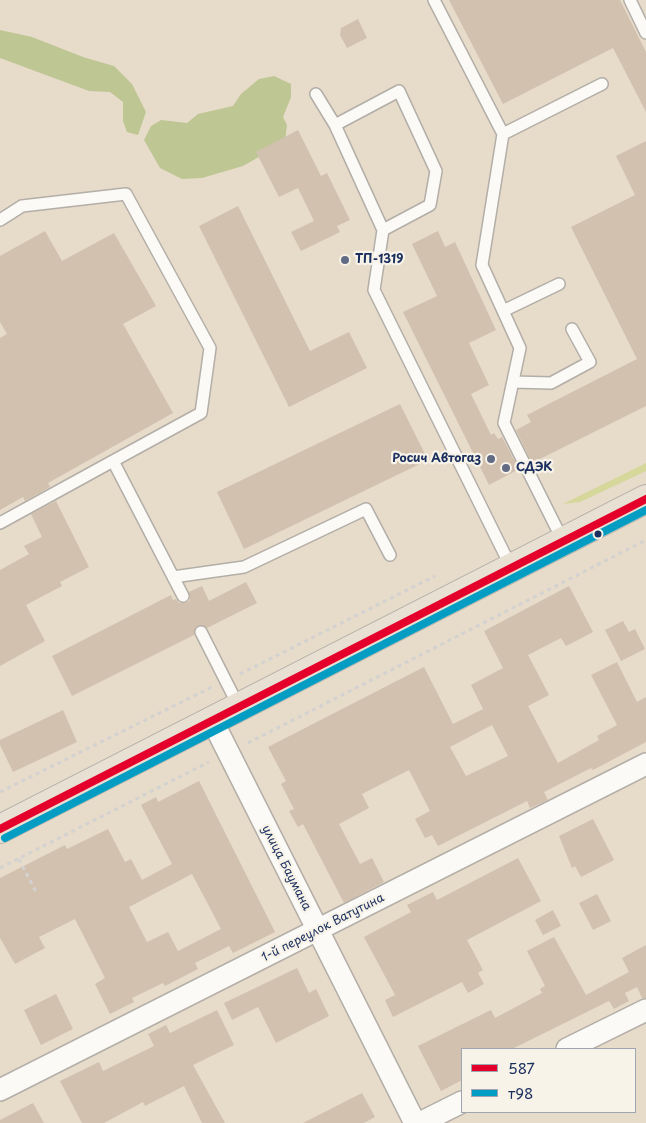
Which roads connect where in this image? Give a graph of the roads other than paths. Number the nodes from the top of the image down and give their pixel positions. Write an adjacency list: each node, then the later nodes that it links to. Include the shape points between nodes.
1 (434, 0): 7 (lane)
2 (630, 0): 3 (lane)
3 (646, 32)
4 (602, 84): 7 (lane)
5 (316, 94): 6 (lane)
6 (335, 125): 9 (lane); 9 (lane, via 399,91 436,171 430,205)
7 (503, 134): 11 (lane, via 482,264)
8 (0, 220): 14 (lane, via 22,206 126,194 210,348 201,413)
9 (384, 230): 19 (lane, via 374,290)
10 (559, 284): 11 (lane)
11 (503, 311): 13 (lane, via 520,348)
12 (572, 329): 13 (lane, via 590,362 551,382)
13 (513, 382): 17 (lane, via 504,423)
14 (113, 461): 16 (lane); 20 (lane)
15 (646, 498): 17 (main road)
16 (0, 523)
17 (563, 541): 19 (main road)
18 (390, 555): 20 (lane, via 366,509 244,567)
19 (511, 567): 23 (main road)
20 (173, 577): 21 (lane)
21 (183, 596)
22 (201, 632): 23 (lane)
23 (238, 707): 24 (main road)
24 (212, 720): 26 (main road); 27 (street, улица Баумана)
25 (646, 764): 27 (street, 1-й переулок Ватутина)
26 (1, 825)
27 (318, 931): 30 (street, 1-й переулок Ватутина); 32 (street, улица Баумана)
28 (646, 1010): 29 (street)
29 (569, 1048)
30 (0, 1090)
31 (461, 1102): 33 (street)
32 (415, 1123)
33 (420, 1123)

